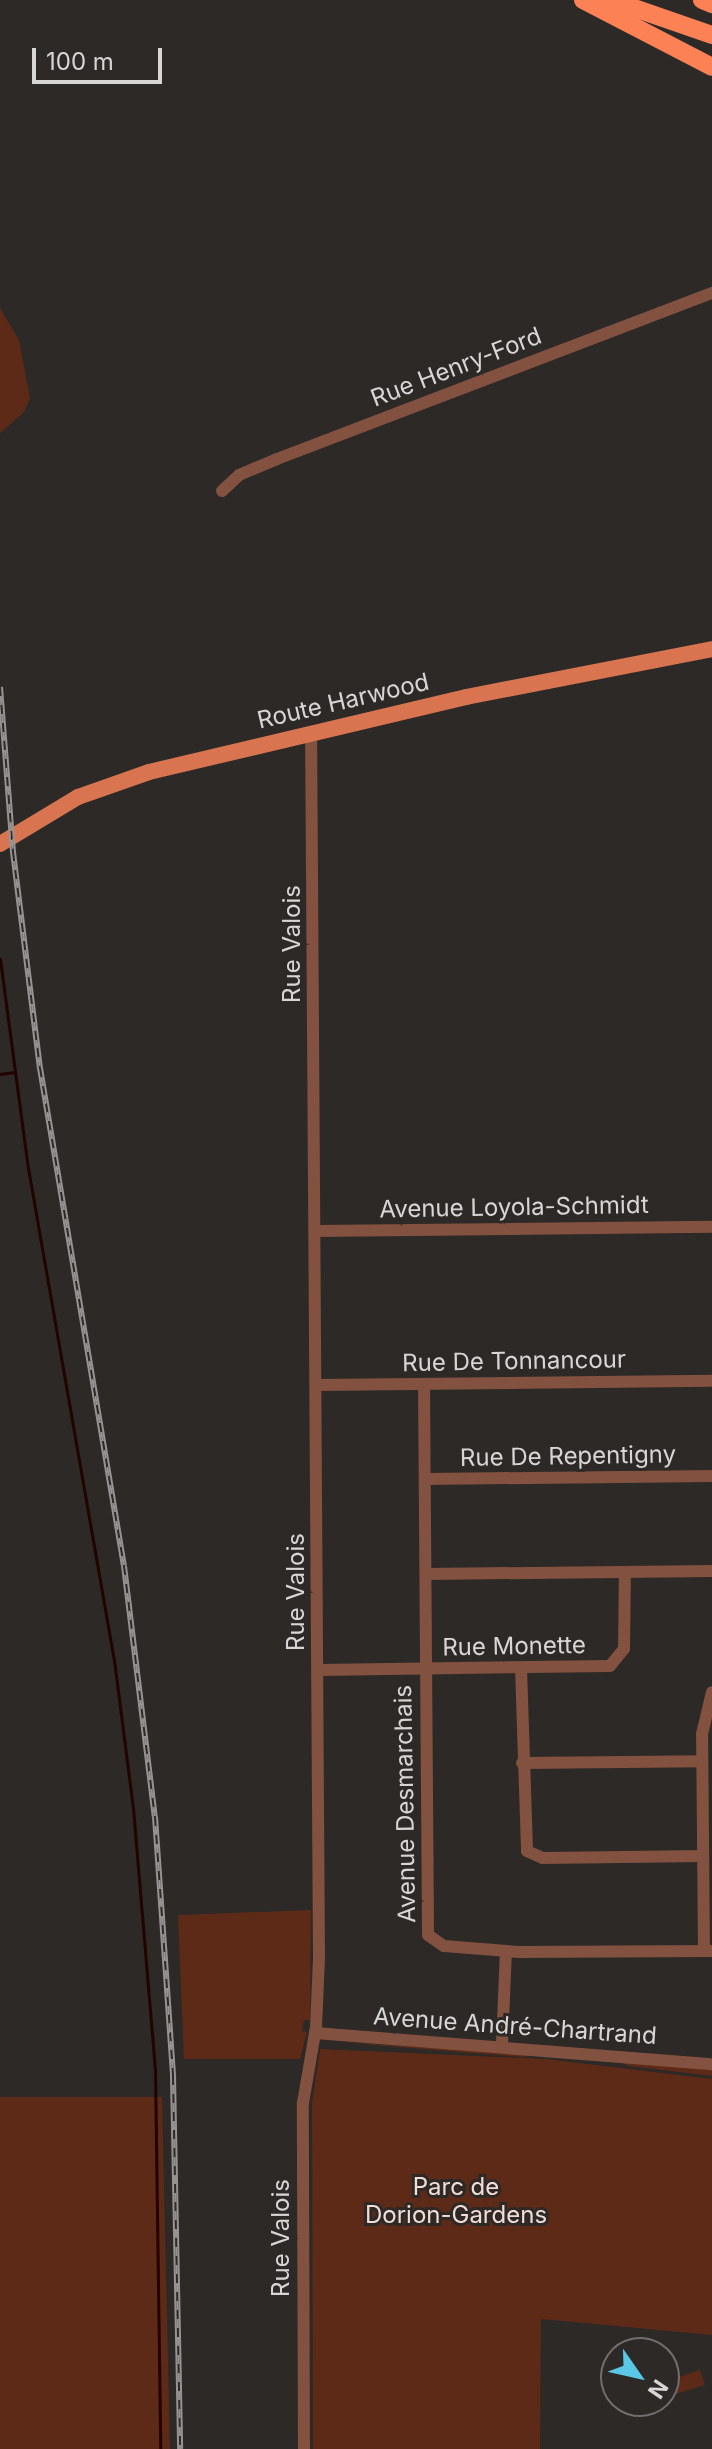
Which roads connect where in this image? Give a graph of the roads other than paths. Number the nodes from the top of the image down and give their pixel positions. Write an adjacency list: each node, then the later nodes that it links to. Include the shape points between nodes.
1 (583, 0): 6 (highway)
2 (611, 0): 5 (highway)
3 (702, 0): 4 (highway)
4 (712, 4)
5 (712, 35)
6 (712, 67)
7 (712, 293): 8 (street, Rue Henry-Ford, via 277,459 239,475)
8 (222, 491)
9 (712, 649): 10 (main road, Route Harwood)
10 (311, 733): 11 (main road, Route Harwood, via 103,787 44,814); 13 (street, Rue Valois)
11 (0, 844)
12 (712, 1227): 13 (street, Avenue Loyola-Schmidt)
13 (316, 1231): 16 (street, Rue Valois)
14 (712, 1381): 15 (street, Rue De Tonnancour)
15 (424, 1384): 16 (street, Rue De Tonnancour); 18 (street, Avenue Desmarchais)
16 (317, 1385): 24 (street, Rue Valois)
17 (712, 1476): 18 (street, Rue De Repentigny)
18 (425, 1479): 21 (street, Avenue Desmarchais)
19 (712, 1571): 20 (street)
20 (625, 1572): 21 (street); 22 (street, Rue Monette, via 625,1645 619,1661 606,1667)
21 (426, 1574): 23 (street, Avenue Desmarchais)
22 (521, 1668): 23 (street, Rue Monette); 27 (street)
23 (425, 1669): 24 (street, Rue Monette); 29 (street, Avenue Desmarchais, via 428,1935 444,1946)
24 (318, 1670): 31 (street, Rue Valois)
25 (712, 1692): 26 (street, via 703,1719)
26 (701, 1761): 27 (street); 28 (street)
27 (522, 1763): 28 (street, via 523,1836 532,1855)
28 (703, 1856): 30 (street)
29 (506, 1951): 30 (street, Avenue Desmarchais); 32 (street)
30 (708, 1951)
31 (315, 2033): 32 (street, Avenue André-Chartrand); 34 (street, Rue Valois, via 303,2103)
32 (502, 2045): 33 (street, Avenue André-Chartrand)
33 (712, 2064)
34 (304, 2449)

